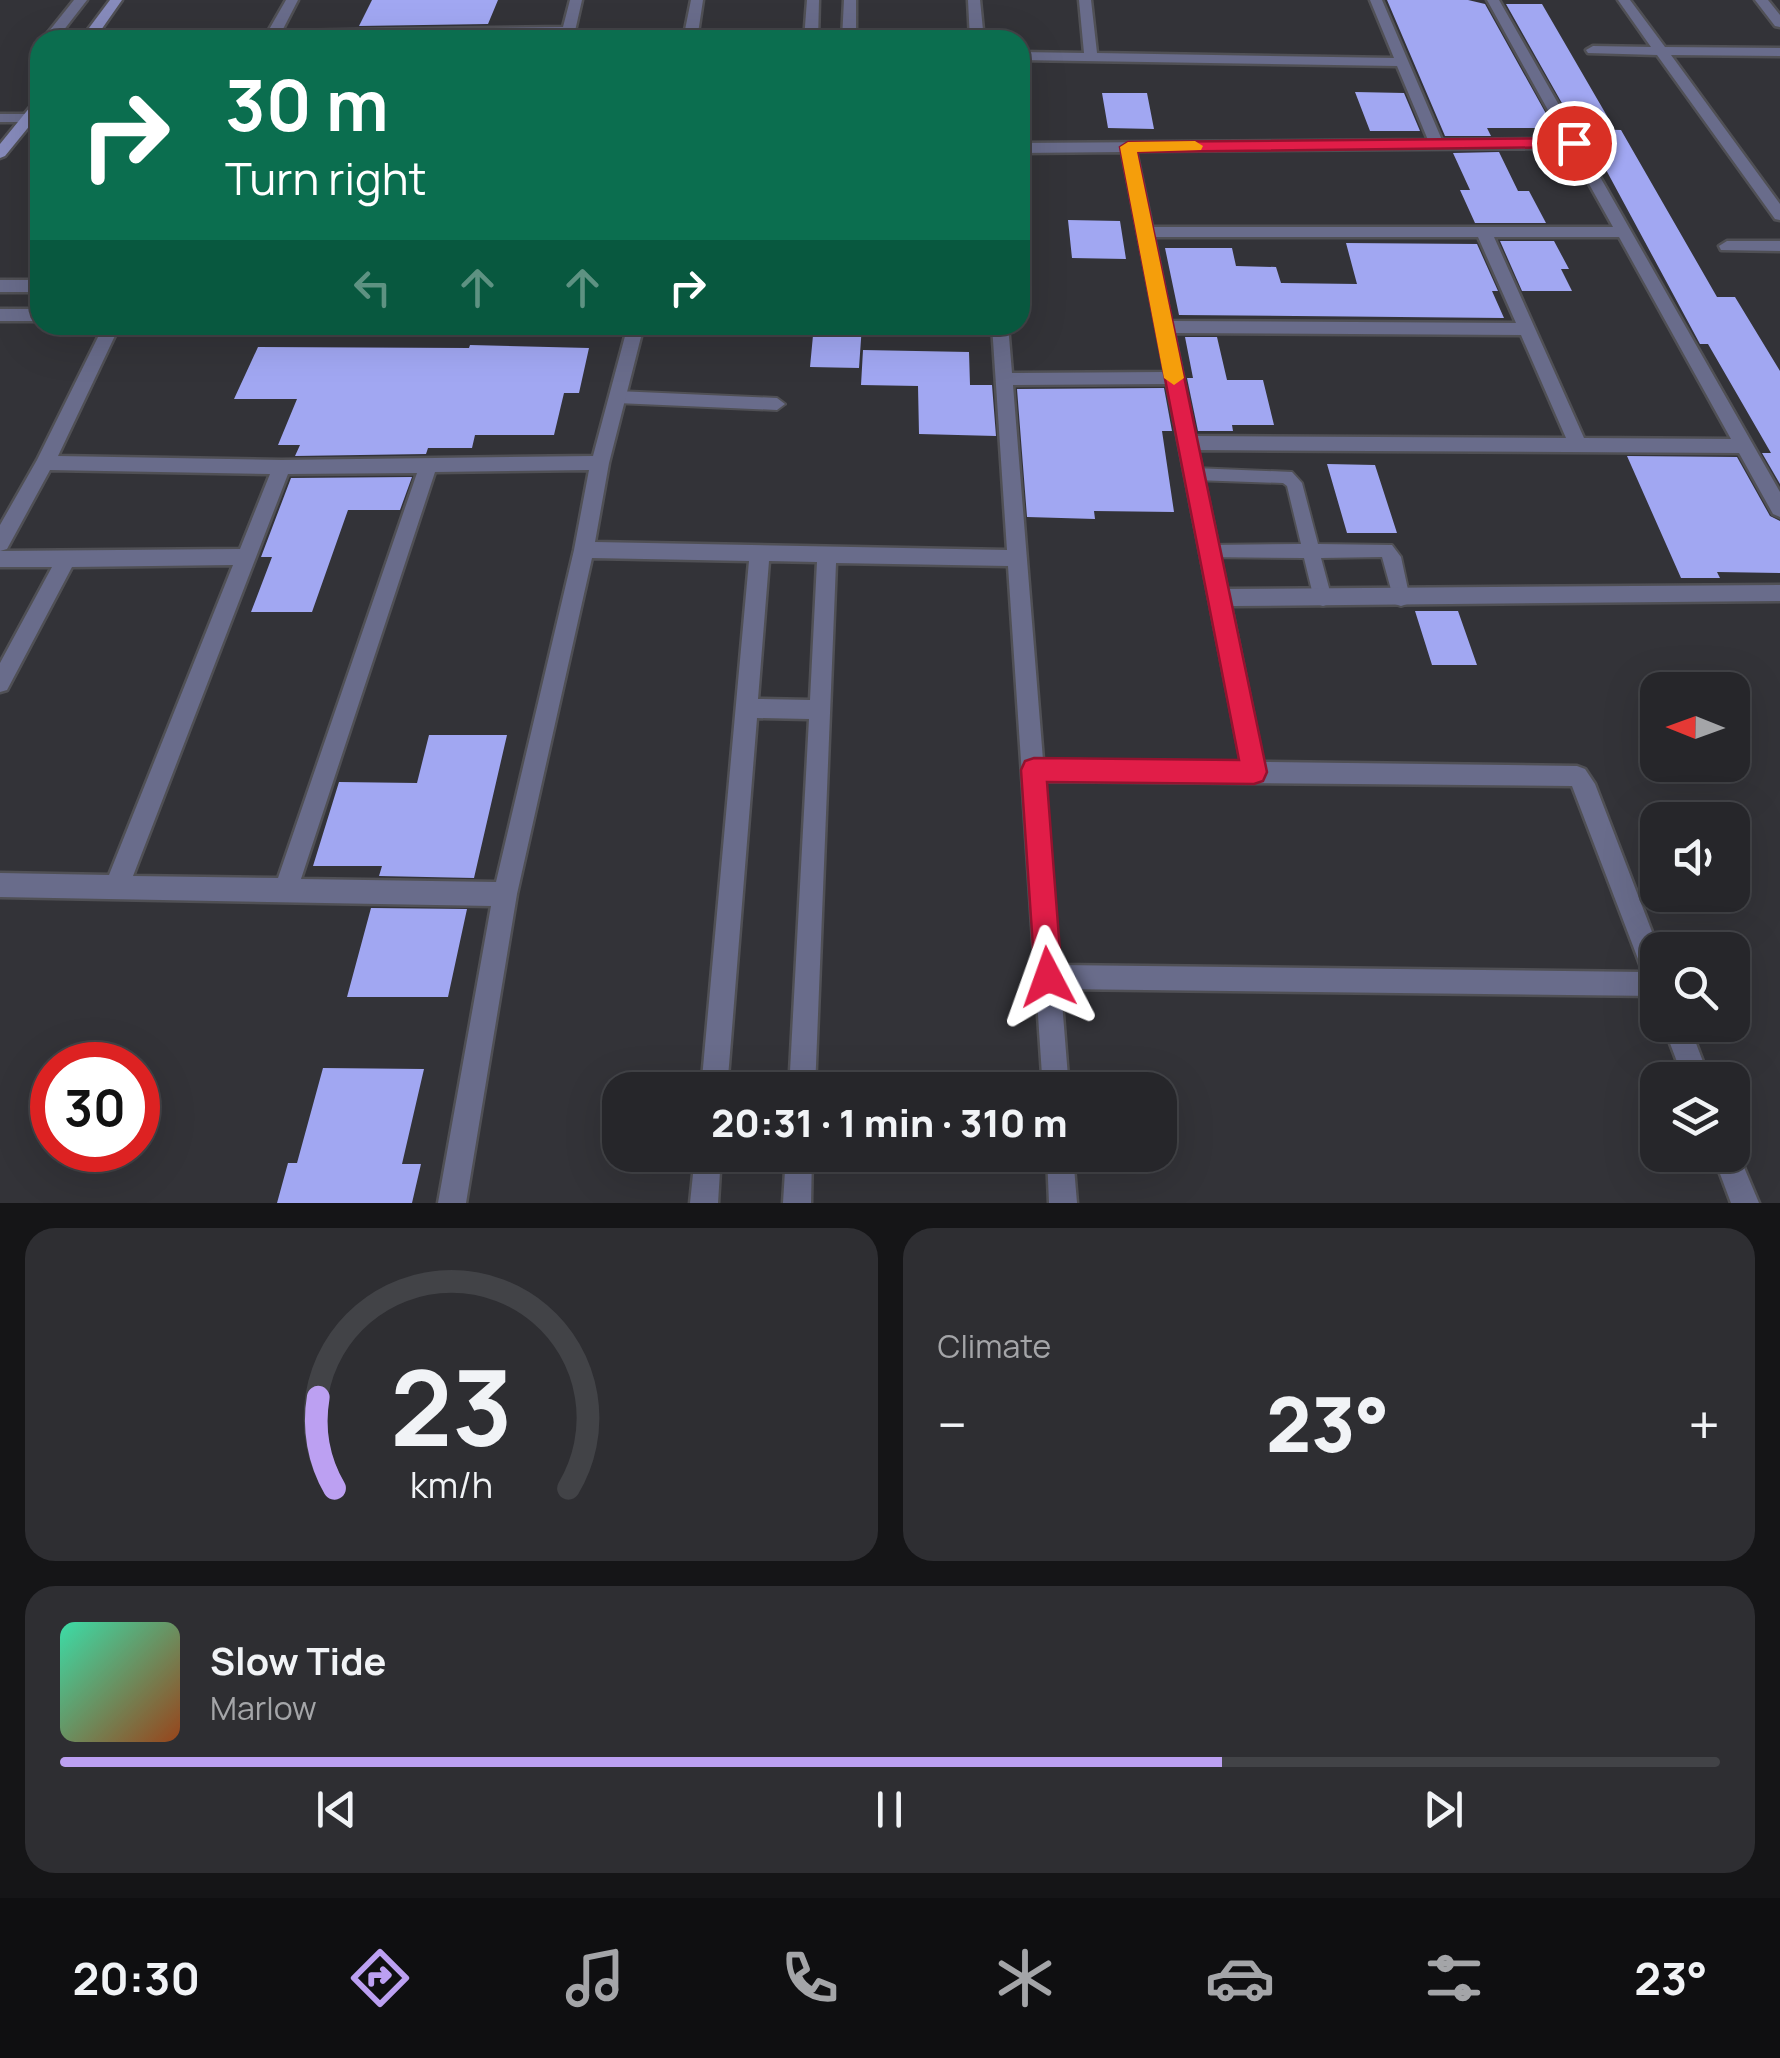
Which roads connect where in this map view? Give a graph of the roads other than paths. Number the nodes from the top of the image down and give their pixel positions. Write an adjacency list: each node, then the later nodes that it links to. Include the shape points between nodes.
1 (81, 0): 15 (street)
2 (116, 0): 16 (street)
3 (292, 0): 17 (street)
4 (576, 0): 18 (street)
5 (697, 0): 19 (street)
6 (813, 0): 20 (street)
7 (850, 0): 21 (street)
8 (974, 0): 22 (street)
9 (1085, 0): 27 (street)
10 (1376, 0): 28 (street)
11 (1493, 0): 31 (street)
12 (1624, 0): 24 (street)
13 (1761, 0): 14 (street)
14 (1780, 24)
15 (57, 30)
16 (94, 30)
17 (275, 30)
18 (569, 30)
19 (692, 30)
20 (812, 30)
21 (849, 30)
22 (976, 30)
23 (1594, 50): 24 (street)
24 (1660, 52): 25 (street); 36 (street)
25 (1780, 52)
26 (1030, 56): 27 (street)
27 (1091, 57): 28 (street)
28 (1402, 62): 32 (street)
29 (0, 118): 30 (street)
30 (30, 118): 35 (street)
31 (1574, 143): 32 (street); 38 (street)
32 (1437, 144): 33 (street)
33 (1128, 147): 34 (street); 37 (street)
34 (1030, 148)
35 (0, 153)
36 (1780, 215)
37 (1145, 232): 39 (street); 46 (street)
38 (1625, 232): 39 (street); 57 (street)
39 (1484, 233): 47 (street)
40 (1727, 246): 41 (street)
41 (1780, 246)
42 (0, 286): 43 (street)
43 (30, 286)
44 (0, 315): 45 (street)
45 (30, 316)
46 (1164, 328): 47 (street); 51 (street)
47 (1528, 329): 56 (street)
48 (107, 335): 59 (street)
49 (633, 335): 53 (street)
50 (1001, 335): 52 (street)
51 (1174, 378): 52 (street); 55 (street)
52 (1004, 379): 73 (street)
53 (617, 397): 54 (lane); 58 (street)
54 (777, 404)
55 (1188, 444): 56 (street); 62 (street)
56 (1578, 445): 57 (street)
57 (1744, 446): 63 (street)
58 (600, 462): 60 (street); 66 (street)
59 (45, 463): 61 (street); 64 (street)
60 (428, 466): 61 (street); 86 (street)
61 (282, 467): 72 (street)
62 (1194, 474): 67 (lane, via 1286,477 1299,492); 69 (street)
63 (1780, 509)
64 (8, 516): 65 (street)
65 (0, 543)
66 (584, 550): 68 (street); 87 (street)
67 (1312, 550): 69 (lane); 77 (lane); 78 (lane, via 1386,550)
68 (760, 552): 70 (street); 80 (street)
69 (1210, 552): 76 (street)
70 (827, 554): 73 (street); 81 (street)
71 (66, 557): 72 (street); 74 (street); 79 (street)
72 (246, 557): 85 (street)
73 (1018, 558): 82 (street)
74 (0, 559)
75 (1780, 593): 78 (street)
76 (1219, 598): 77 (street); 83 (street)
77 (1323, 598): 78 (street)
78 (1401, 598)
79 (0, 683)
80 (746, 708): 81 (street); 91 (street)
81 (820, 710): 92 (street)
82 (1034, 770): 83 (street); 89 (street)
83 (1254, 772): 88 (street, via 1577,776)
84 (0, 886): 85 (street)
85 (116, 888): 86 (street)
86 (285, 890): 87 (street)
87 (505, 894): 98 (street)
88 (1640, 933)
89 (1048, 977): 90 (street); 93 (street)
90 (1640, 981)
91 (716, 1072)
92 (803, 1072)
93 (1055, 1072)
94 (707, 1172): 99 (street)
95 (798, 1172): 100 (street)
96 (1061, 1172): 101 (street)
97 (1733, 1172): 102 (street)
98 (452, 1203)
99 (704, 1203)
100 (797, 1203)
101 (1063, 1203)
102 (1745, 1203)

